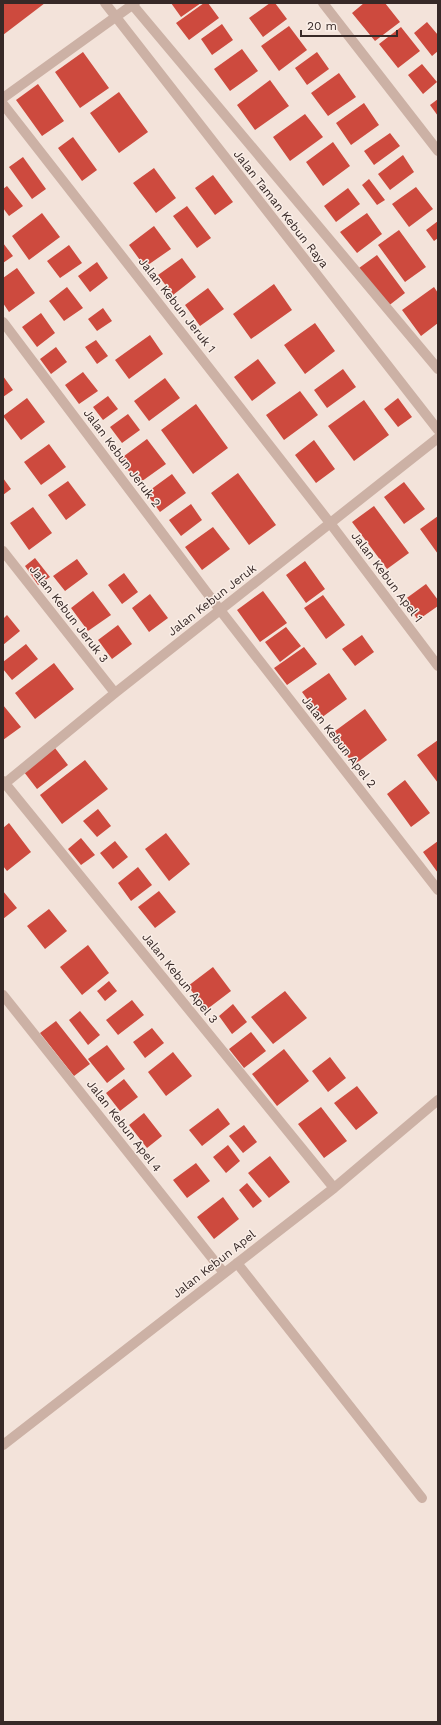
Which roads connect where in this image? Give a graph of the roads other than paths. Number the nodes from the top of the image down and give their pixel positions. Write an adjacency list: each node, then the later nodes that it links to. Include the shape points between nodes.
1 (105, 3): 4 (street, Jalan Taman Kebun Raya)
2 (323, 3): 7 (street)
3 (133, 4): 4 (street); 9 (street, Jalan Taman Kebun Raya)
4 (115, 17): 5 (street); 10 (street, Jalan Taman Kebun Raya)
5 (3, 98)
6 (3, 104): 12 (street, Jalan Kebun Jeruk 1)
7 (438, 151)
8 (3, 322): 14 (street, Jalan Kebun Jeruk 2)
9 (438, 369)
10 (438, 430)
11 (438, 438): 12 (street, Jalan Kebun Jeruk)
12 (330, 523): 14 (street, Jalan Kebun Jeruk); 15 (street, Jalan Kebun Apel 1)
13 (3, 551): 16 (street, Jalan Kebun Jeruk 3)
14 (220, 610): 16 (street, Jalan Kebun Jeruk); 18 (street, Jalan Kebun Apel 2)
15 (438, 666)
16 (115, 693): 17 (street, Jalan Kebun Jeruk)
17 (4, 783): 21 (street, Jalan Kebun Apel 3)
18 (438, 890)
19 (3, 995): 23 (street, Jalan Kebun Apel 4)
20 (438, 1101): 21 (street, Jalan Kebun Apel)
21 (334, 1188): 22 (street, Jalan Kebun Apel)
22 (237, 1263): 23 (street, Jalan Kebun Apel); 25 (street)
23 (224, 1273): 24 (street, Jalan Kebun Apel)
24 (3, 1445)
25 (422, 1498)

